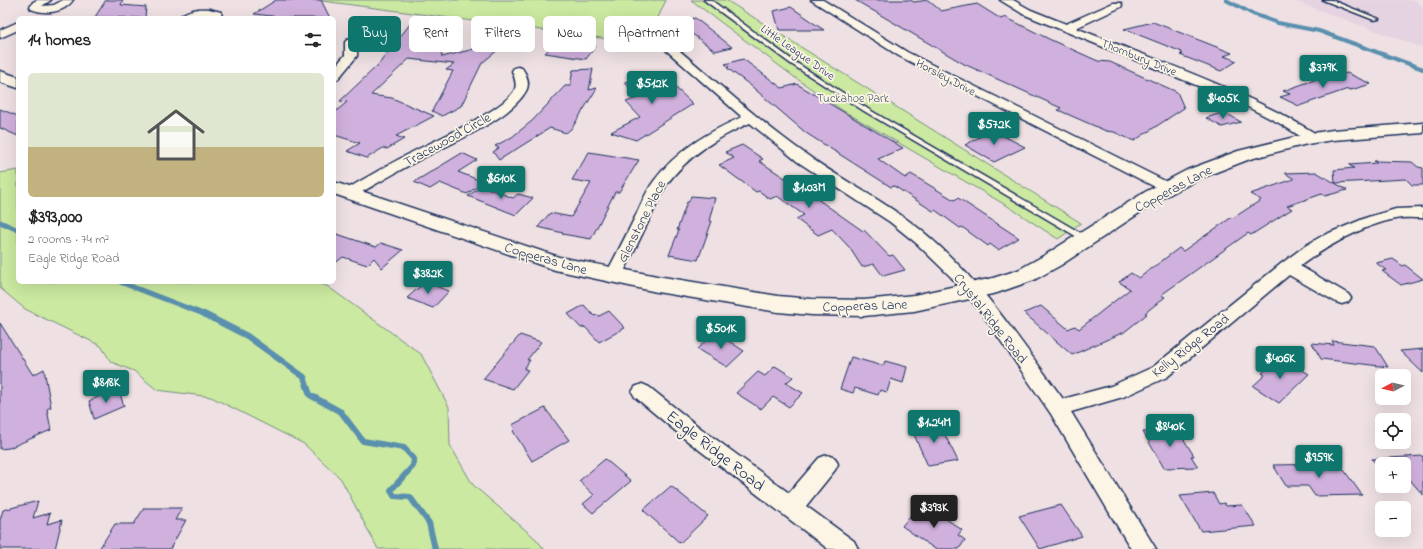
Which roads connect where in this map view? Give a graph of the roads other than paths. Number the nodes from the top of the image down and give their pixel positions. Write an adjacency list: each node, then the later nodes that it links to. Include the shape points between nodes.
1 (68, 0): 6 (street, via 61,6)
2 (707, 0): 27 (lane, Little League Drive, via 793,63 866,110)
3 (816, 0): 24 (street, Horsley Drive, via 903,54 946,77)
4 (1005, 0): 13 (street, Thornbury Drive)
5 (1326, 0): 11 (lane)
6 (45, 5): 8 (street)
7 (1117, 5): 13 (street)
8 (32, 16)
9 (188, 16): 10 (street, via 205,12 215,13)
10 (217, 16)
11 (1376, 19)
12 (16, 26): 14 (street)
13 (1066, 28): 23 (street, Thornbury Drive, via 1247,101)
14 (0, 35)
15 (351, 52): 18 (street, via 351,56)
16 (675, 52): 21 (street, Crystal Ridge Road)
17 (518, 71): 25 (street, Tracewood Circle, via 523,83 522,89 509,103 483,120)
18 (336, 74)
19 (0, 76): 20 (street)
20 (16, 82)
21 (752, 118): 29 (street, Glenstone Place, via 701,142 666,173); 30 (street, Crystal Ridge Road, via 804,159 922,239)
22 (1423, 128): 23 (street, Copperas Lane, via 1398,128)
23 (1314, 138): 24 (street, Copperas Lane, via 1244,155 1194,174)
24 (1168, 188): 27 (street, Copperas Lane)
25 (342, 190): 29 (street, Copperas Lane, via 548,261)
26 (1423, 213): 28 (street, Kelly Ridge Road, via 1396,214 1348,230 1311,250)
27 (1086, 239): 30 (street, Copperas Lane, via 1026,275)
28 (1288, 267): 31 (street); 33 (street, Kelly Ridge Road, via 1160,372 1116,392)
29 (614, 276): 30 (street, Copperas Lane, via 770,303 812,307 898,306)
30 (973, 291): 33 (street, Crystal Ridge Road)
31 (1342, 298)
32 (642, 392): 35 (street, Eagle Ridge Road)
33 (1058, 408): 37 (street, Crystal Ridge Road)
34 (826, 464): 35 (street)
35 (791, 508): 36 (street, Eagle Ridge Road)
36 (846, 549)
37 (1144, 549)

